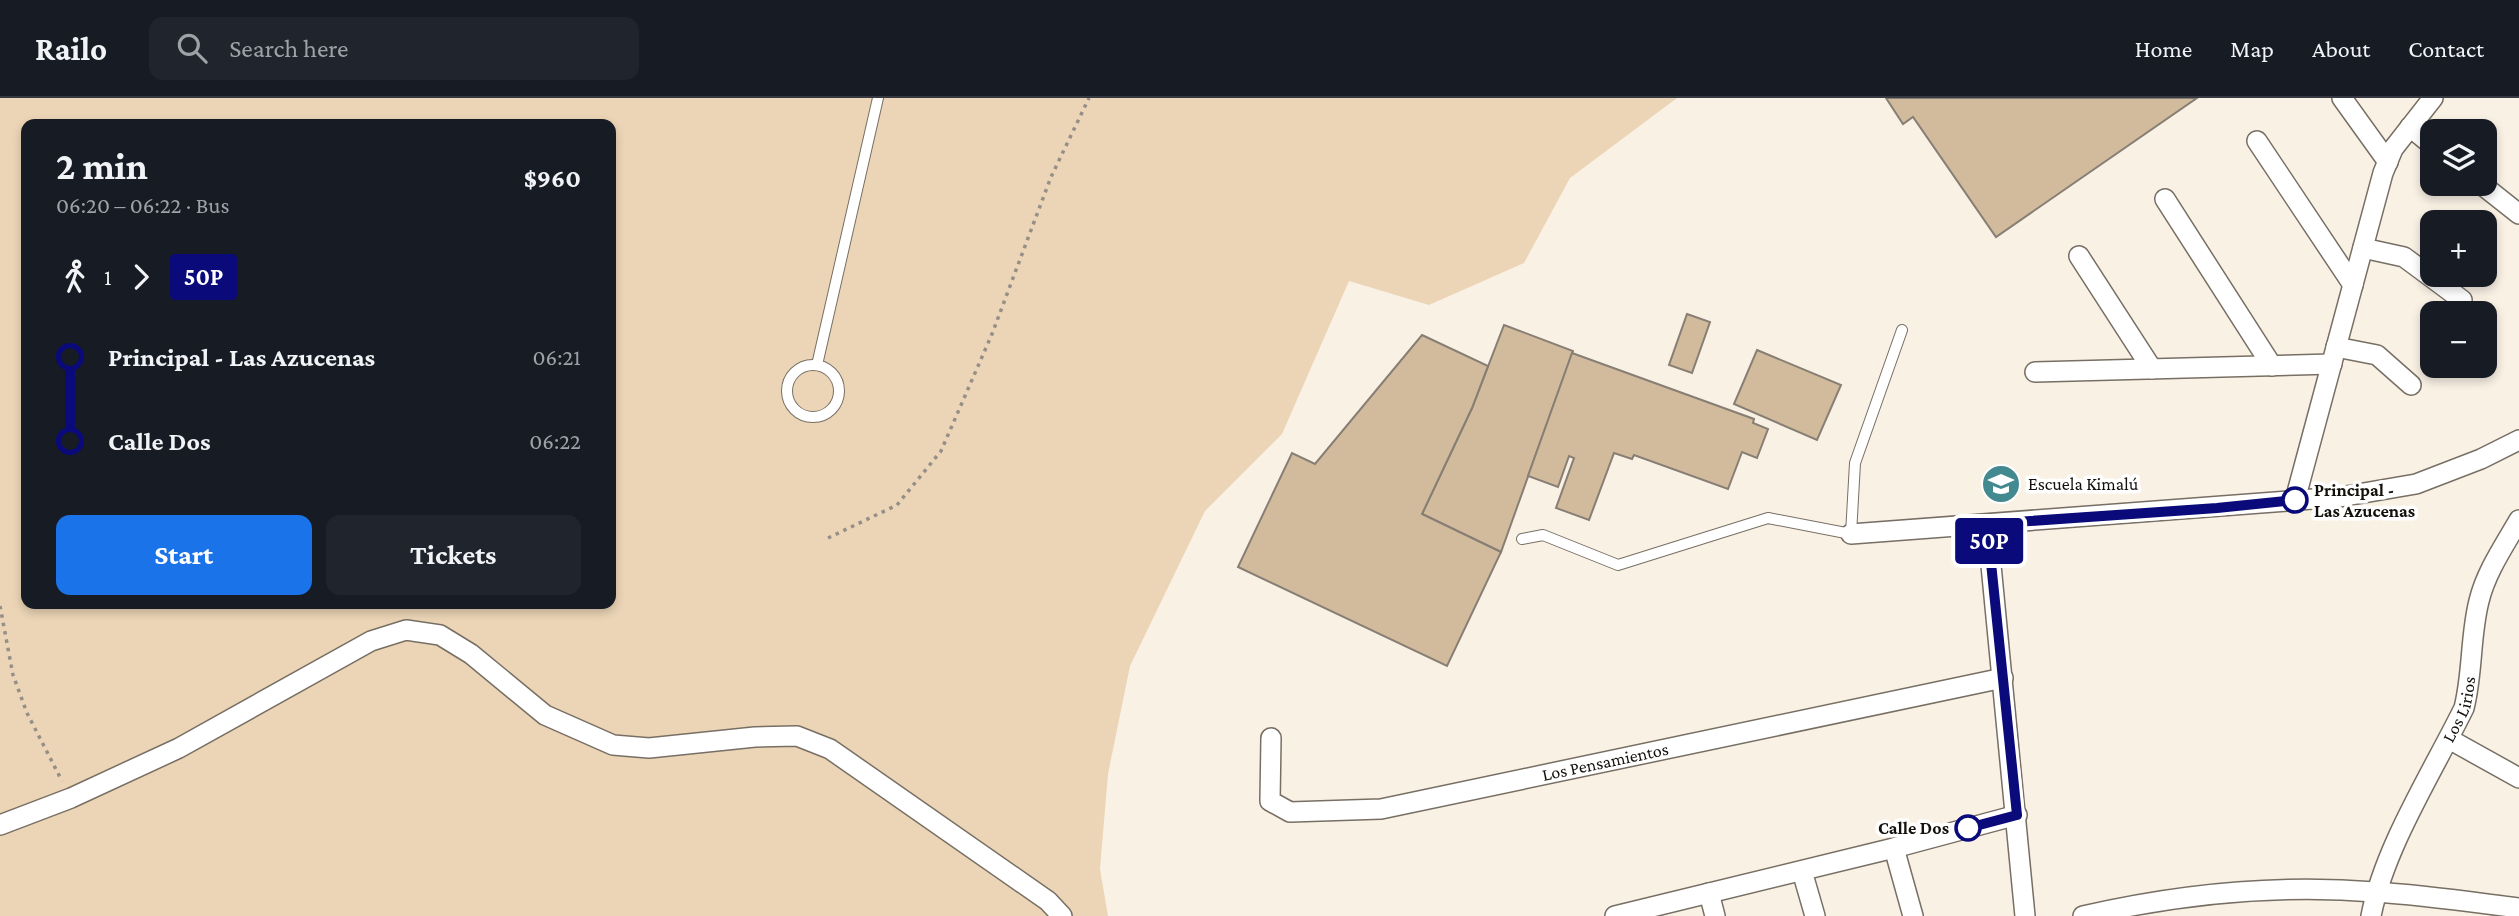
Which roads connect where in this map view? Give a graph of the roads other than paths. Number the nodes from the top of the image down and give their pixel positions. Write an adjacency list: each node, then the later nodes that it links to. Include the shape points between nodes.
1 (878, 98): 17 (lane)
2 (2342, 98): 7 (street)
3 (2433, 98): 4 (street)
4 (2410, 127): 5 (street); 7 (street)
5 (2420, 135)
6 (2258, 141): 13 (street)
7 (2388, 162): 11 (street)
8 (2496, 196): 10 (street)
9 (2165, 199): 18 (street)
10 (2519, 214)
11 (2363, 248): 13 (street); 14 (street, via 2404,257)
12 (2079, 256): 19 (street)
13 (2353, 285): 16 (street)
14 (2462, 300)
15 (1902, 330): 26 (lane, via 1855,463)
16 (2334, 355): 18 (street); 21 (street, via 2377,355); 23 (street)
17 (817, 365): 17 (lane, via 800,368 786,390 796,412 811,418 826,414 838,397 835,376)
18 (2272, 366): 19 (street)
19 (2152, 369): 20 (street)
20 (2035, 372)
21 (2411, 385)
22 (2519, 440): 23 (street, via 2416,484)
23 (2295, 500): 25 (street)
24 (2519, 520): 30 (street, Los Lirios, via 2483,588 2469,692)
25 (1987, 524): 26 (street); 28 (street)
26 (1851, 534): 27 (lane, via 1768,518 1618,565 1544,534)
27 (1522, 539)
28 (2003, 678): 29 (street, Los Pensamientos, via 1381,809 1290,811 1270,801); 32 (street)
29 (1271, 738)
30 (2449, 740): 31 (street); 36 (street, Los Lirios)
31 (2519, 778)
32 (2017, 815): 34 (street); 44 (street)
33 (0, 825): 39 (street, via 179,748 371,641 406,629 440,635 471,654 545,715 613,745 649,748 797,736 830,749 1048,901)
34 (1894, 848): 35 (street); 43 (street)
35 (1802, 871): 37 (street); 42 (street)
36 (2375, 892): 38 (street); 45 (street, via 2246,891 2154,901); 46 (street, Los Lirios)
37 (1710, 893): 40 (street); 41 (street)
38 (2519, 908)
39 (1062, 916)
40 (1615, 916)
41 (1715, 916)
42 (1815, 916)
43 (1913, 916)
44 (2025, 916)
45 (2083, 916)
46 (2371, 916)

